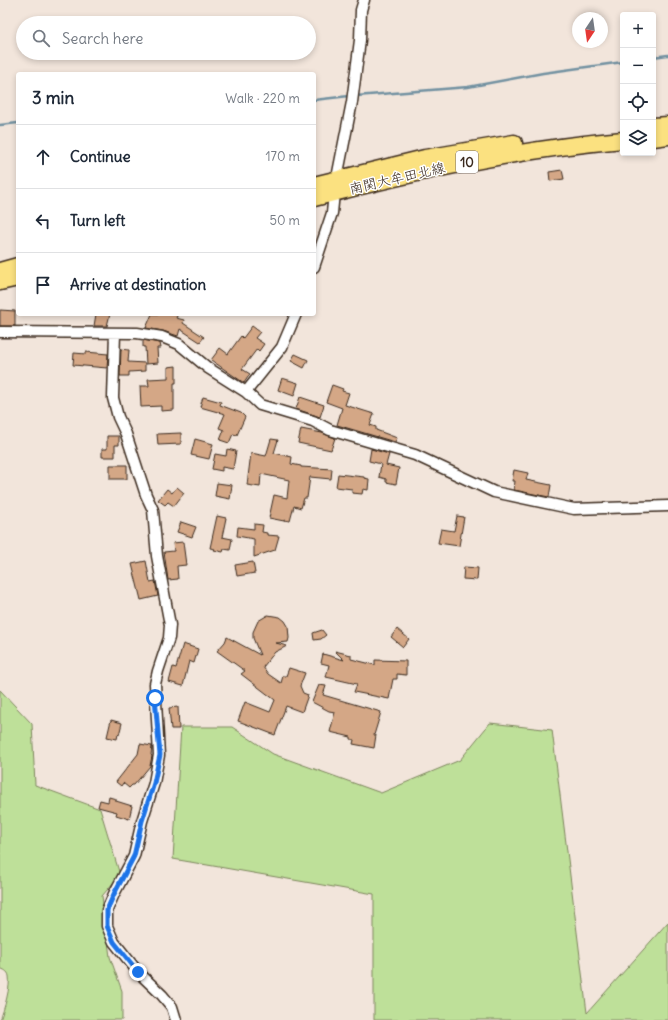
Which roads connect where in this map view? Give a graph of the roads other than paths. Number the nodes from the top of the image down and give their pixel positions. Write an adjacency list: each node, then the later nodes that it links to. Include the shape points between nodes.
1 (364, 0): 9 (street, via 354,91)
2 (668, 125): 3 (main road)
3 (656, 126)
4 (620, 129): 9 (main road, 南関大牟田北線 / 10, via 489,146 425,158)
5 (668, 136): 6 (main road)
6 (656, 138)
7 (620, 140): 9 (main road, 南関大牟田北線 / 10, via 530,151)
8 (316, 185): 9 (main road, 南関大牟田北線 / 10)
9 (336, 186): 10 (main road, 南関大牟田北線 / 10); 11 (street, via 332,213)
10 (316, 197)
11 (316, 260)
12 (16, 266): 13 (main road)
13 (0, 270)
14 (16, 278): 15 (main road)
15 (0, 282)
16 (295, 316): 19 (street, via 282,347)
17 (0, 332): 18 (street)
18 (115, 333): 19 (street, via 162,337 179,344 208,368); 21 (street, via 112,398 153,510 156,556 170,626 169,638 155,684 160,755 134,856 107,910 107,926 114,942 138,972 172,1006)
19 (246, 392): 20 (street, via 260,405 313,421 330,430 415,455 494,492 574,509)
20 (668, 506)
21 (176, 1020)

